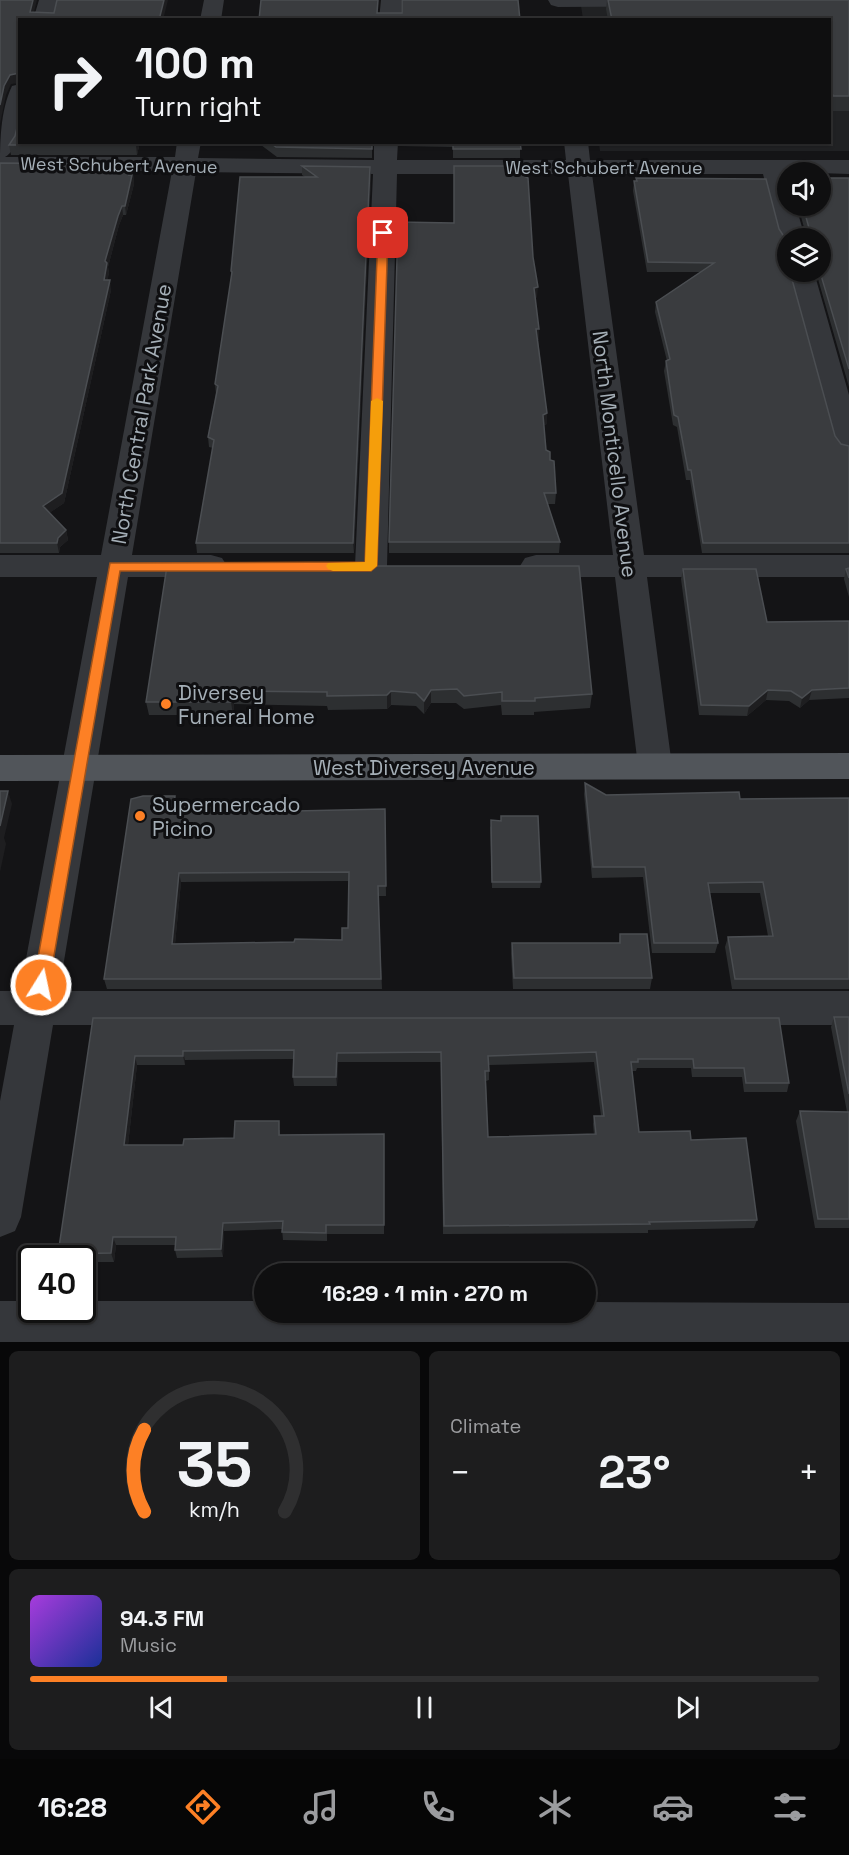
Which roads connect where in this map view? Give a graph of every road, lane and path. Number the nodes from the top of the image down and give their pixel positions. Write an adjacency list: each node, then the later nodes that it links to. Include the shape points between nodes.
1 (49, 0): 6 (street)
2 (214, 0): 7 (street)
3 (391, 0): 8 (street)
4 (726, 0): 5 (street)
5 (558, 7)
6 (44, 18)
7 (210, 18)
8 (390, 18)
9 (18, 97): 10 (street)
10 (0, 151)
11 (187, 154): 12 (street, West Schubert Avenue, via 223,167); 14 (street, West Schubert Avenue); 21 (street, North Central Park Avenue)
12 (386, 155): 13 (street, West Schubert Avenue); 23 (street)
13 (577, 155): 15 (street, West Schubert Avenue); 25 (street, North Monticello Avenue)
14 (0, 164)
15 (773, 167): 16 (street, West Schubert Avenue); 17 (street)
16 (849, 167)
17 (789, 228)
18 (804, 282): 19 (street)
19 (849, 445)
20 (0, 566): 21 (street)
21 (114, 566): 22 (street); 30 (street, North Central Park Avenue)
22 (234, 566)
23 (371, 566)
24 (513, 566): 25 (street)
25 (629, 566): 26 (street); 27 (street, North Monticello Avenue)
26 (849, 566)
27 (655, 766): 28 (main road, West Diversey Avenue); 30 (main road, West Diversey Avenue)
28 (849, 766)
29 (0, 768): 30 (main road, West Diversey Avenue)
30 (79, 768): 31 (street, North Central Park Avenue)
31 (18, 1008): 32 (street); 33 (street, North Central Park Avenue)
32 (849, 1008)
33 (0, 1217)
34 (0, 1323): 36 (street)
35 (849, 1325): 36 (street)
36 (548, 1333)

